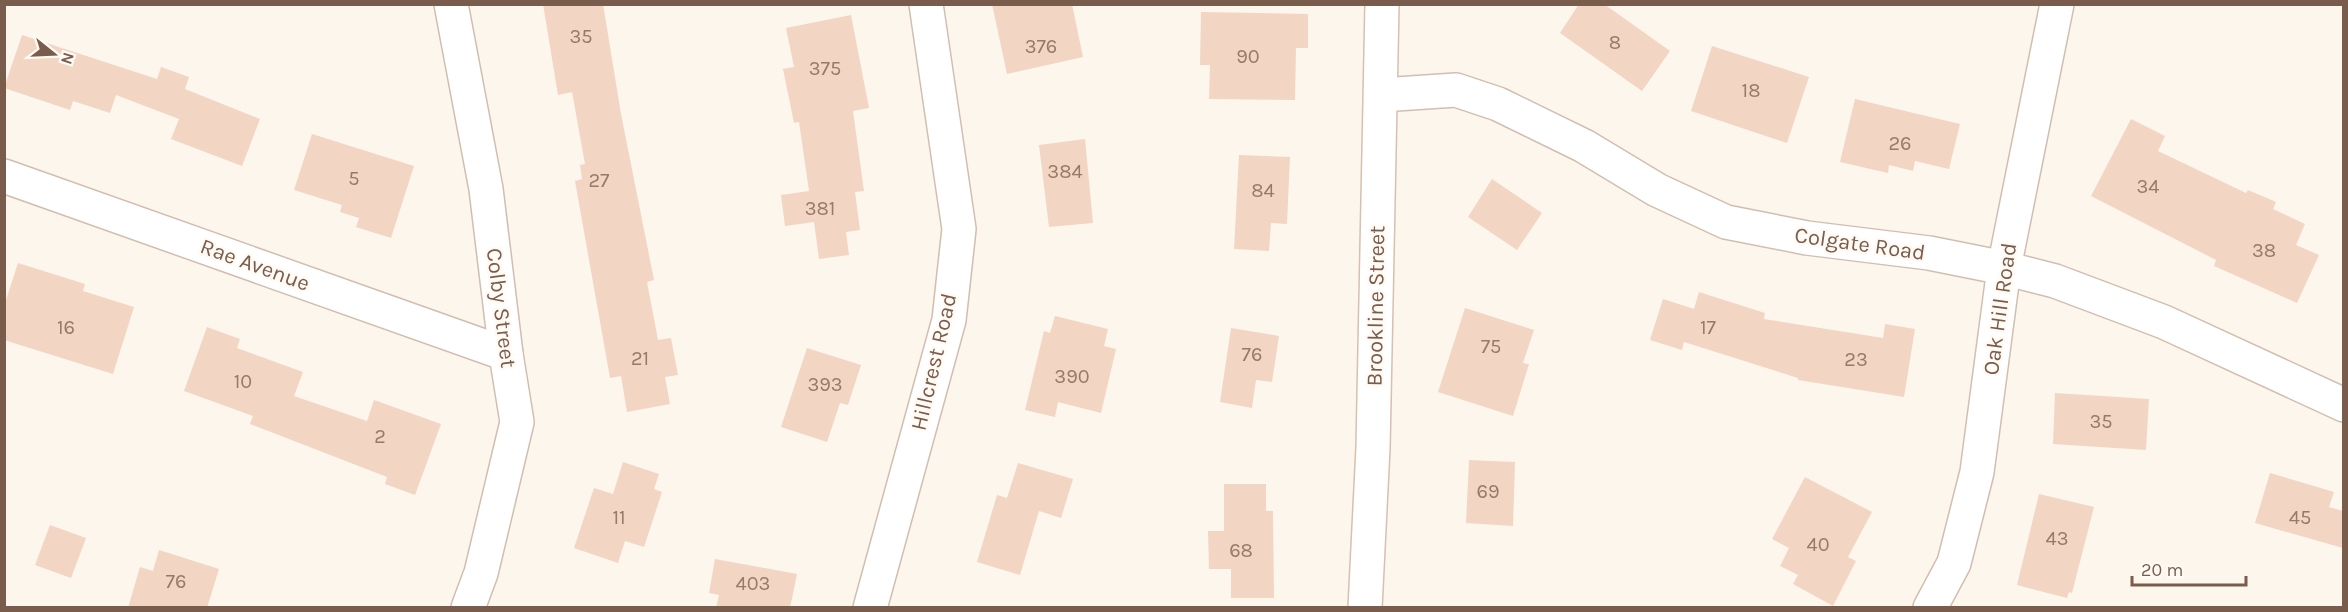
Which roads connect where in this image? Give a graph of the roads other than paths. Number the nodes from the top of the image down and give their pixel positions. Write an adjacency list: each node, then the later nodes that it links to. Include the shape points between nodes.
1 (451, 4): 8 (street, Colby Street, via 486,189)
2 (926, 4): 11 (street, Hillcrest Road, via 958,229 949,320)
3 (1382, 4): 5 (street, Brookline Street)
4 (2057, 4): 7 (street, Oak Hill Road)
5 (1381, 95): 7 (street, Colgate Road, via 1456,90 1498,104 1584,146 1657,190 1726,222); 12 (street, Brookline Street, via 1373,448)
6 (4, 176): 8 (street, Rae Avenue)
7 (2004, 268): 9 (street, Colgate Road, via 2055,281 2164,322); 13 (street, Oak Hill Road, via 1977,472 1954,563)
8 (506, 354): 10 (street, Colby Street, via 517,422 481,573)
9 (2343, 405)
10 (468, 608)
11 (870, 608)
12 (1365, 608)
13 (1930, 608)

